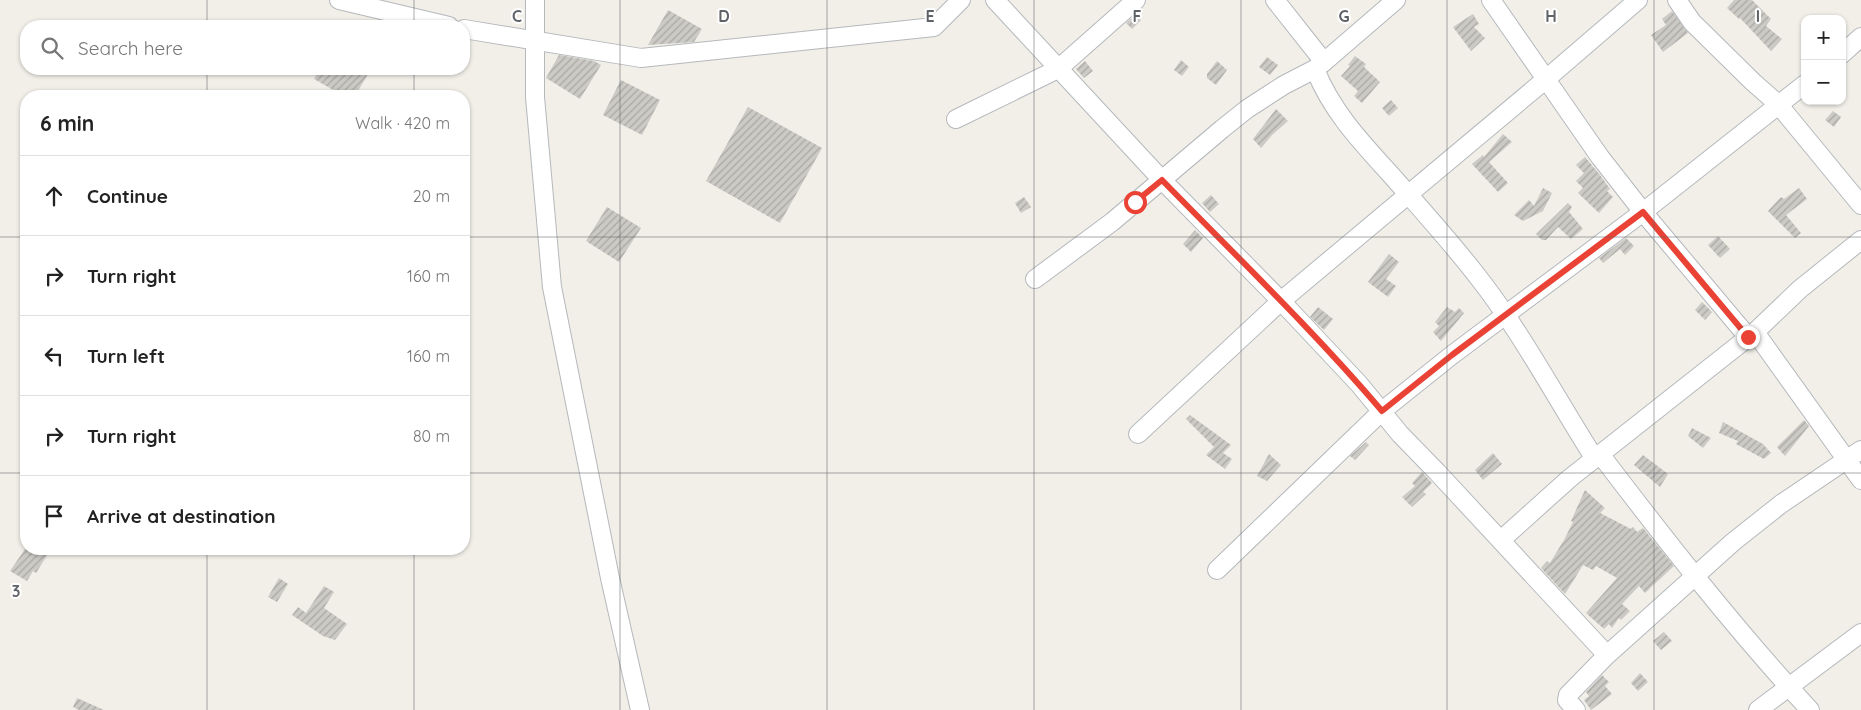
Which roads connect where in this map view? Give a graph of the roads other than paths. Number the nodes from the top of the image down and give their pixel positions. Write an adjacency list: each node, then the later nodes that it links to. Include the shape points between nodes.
1 (338, 0): 11 (street)
2 (535, 0): 14 (street)
3 (960, 0): 14 (street, via 934,27 642,58)
4 (995, 0): 17 (street)
5 (1136, 0): 17 (street)
6 (1275, 0): 16 (street)
7 (1396, 0): 16 (street)
8 (1491, 0): 18 (street)
9 (1638, 0): 18 (street)
10 (1677, 0): 20 (street, via 1692,22)
11 (423, 20)
12 (470, 29): 14 (street)
13 (1861, 37): 15 (street)
14 (536, 40): 42 (street, via 535,98 552,287)
15 (1846, 50)
16 (1320, 66): 22 (street, via 1247,109); 23 (street, via 1323,89 1335,108 1368,152)
17 (1058, 69): 21 (street); 22 (street)
18 (1545, 80): 23 (street); 25 (street)
19 (1801, 87): 20 (street)
20 (1778, 104): 24 (street); 25 (street)
21 (956, 119)
22 (1162, 180): 27 (street); 28 (street)
23 (1407, 194): 28 (street); 29 (street)
24 (1861, 205)
25 (1643, 212): 29 (street); 30 (street)
26 (1861, 240): 30 (street, via 1800,289)
27 (1035, 279)
28 (1280, 301): 31 (street); 32 (street)
29 (1506, 314): 31 (street); 34 (street)
30 (1751, 335): 33 (street); 34 (street)
31 (1382, 411): 36 (street); 37 (street)
32 (1138, 434)
33 (1854, 455): 35 (street); 38 (street, via 1781,504)
34 (1597, 456): 36 (street); 38 (street)
35 (1861, 480)
36 (1501, 540): 40 (street)
37 (1217, 570)
38 (1695, 576): 40 (street); 41 (street)
39 (1861, 633): 41 (street)
40 (1606, 655): 43 (street, via 1568,695 1567,700)
41 (1788, 686): 44 (street); 45 (street)
42 (640, 710)
43 (1576, 710)
44 (1758, 710)
45 (1810, 710)

